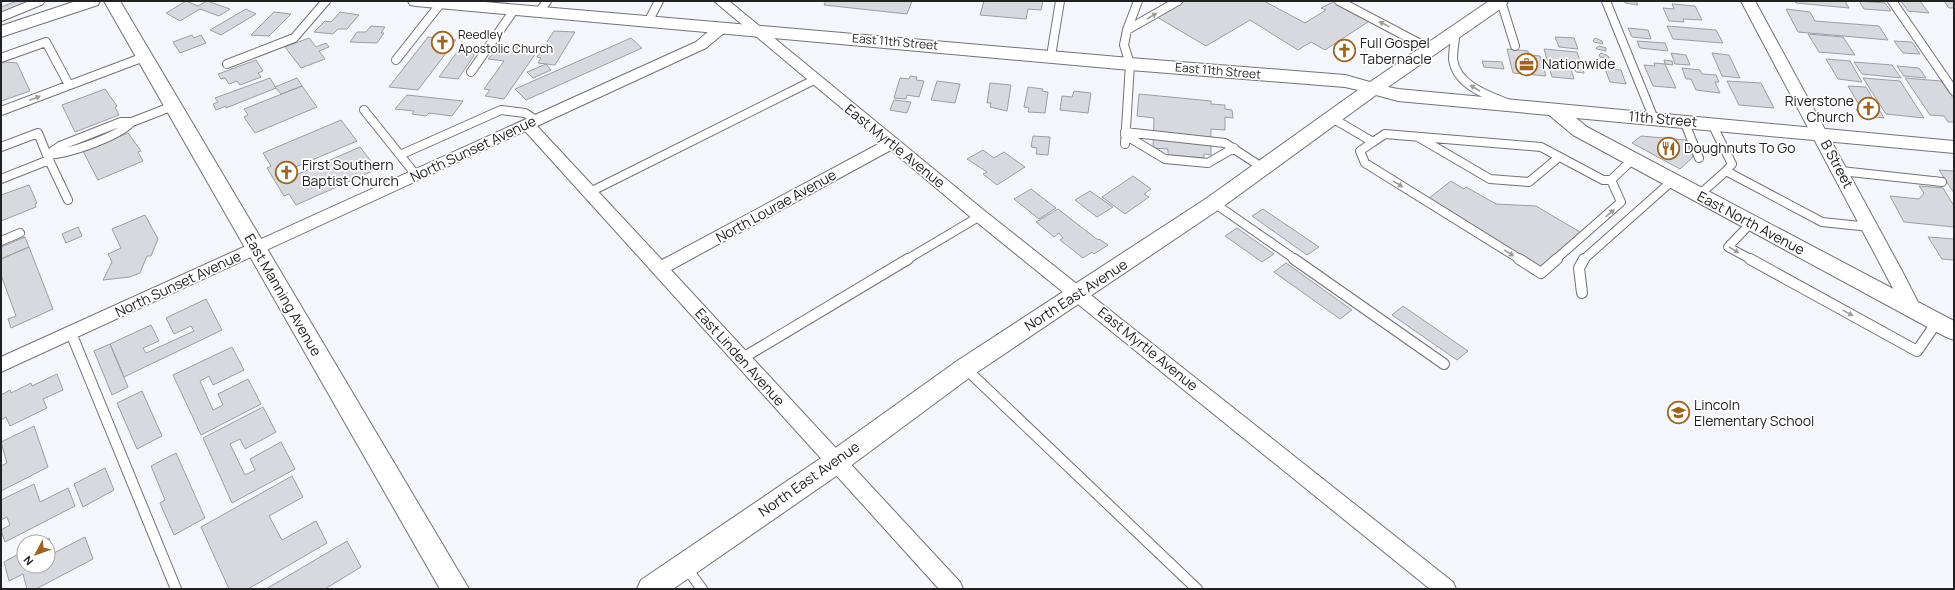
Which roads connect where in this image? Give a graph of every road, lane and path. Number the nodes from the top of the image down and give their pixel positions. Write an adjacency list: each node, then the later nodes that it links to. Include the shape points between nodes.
1 (40, 1): 20 (lane)
2 (92, 1): 26 (main road)
3 (112, 1): 31 (main road, East Manning Avenue)
4 (326, 1): 33 (lane, via 294,38)
5 (416, 1): 6 (main road, East 11th Street)
6 (421, 1): 17 (main road, East 11th Street)
7 (659, 1): 21 (lane)
8 (721, 1): 23 (street, East Myrtle Avenue)
9 (1060, 1): 29 (lane)
10 (1138, 1): 24 (lane)
11 (1178, 1): 24 (lane, one-way to 11)
12 (1339, 1): 28 (lane, one-way to 12)
13 (1501, 1): 25 (main road, North East Avenue); 27 (lane)
14 (1606, 1): 48 (lane)
15 (1748, 1): 53 (street, B Street, via 1807,113)
16 (1892, 1): 36 (lane)
17 (441, 3): 19 (main road, East 11th Street); 32 (lane)
18 (543, 7): 19 (main road, East 11th Street); 21 (main road, East 11th Street)
19 (514, 10): 35 (lane)
20 (1, 17)
21 (648, 22): 22 (main road, East 11th Street)
22 (723, 28): 23 (main road, East 11th Street); 49 (street, North Sunset Avenue, via 701,45)
23 (757, 30): 29 (main road, East 11th Street); 38 (street, East Myrtle Avenue)
24 (1126, 30): 34 (lane, via 1124,45)
25 (1456, 31): 28 (main road, North East Avenue); 42 (lane, one-way to 25, via 1473,87 1461,77 1454,64)
26 (1, 32)
27 (1515, 46)
28 (1430, 49): 40 (main road, North East Avenue)
29 (1051, 56): 34 (main road, East 11th Street)
30 (1, 58): 39 (lane, via 46,42)
31 (144, 58): 39 (lane); 43 (main road, East Manning Avenue)
32 (396, 60)
33 (227, 64)
34 (1130, 64): 40 (main road, East 11th Street, via 1345,81); 52 (lane)
35 (471, 72)
36 (1944, 77): 37 (lane); 41 (lane)
37 (1954, 78)
38 (814, 80): 56 (street, East Myrtle Avenue); 74 (lane)
39 (69, 85): 46 (lane, one-way to 39)
40 (1373, 89): 42 (main road, 11th Street, via 1398,95); 47 (main road, North East Avenue)
41 (1954, 92)
42 (1510, 105): 44 (main road, 11th Street)
43 (173, 106): 63 (lane, via 132,122 121,122 67,143); 83 (main road, East Manning Avenue)
44 (1553, 109): 48 (main road, 11th Street); 65 (main road, East North Avenue, via 1580,131)
45 (364, 110): 61 (lane)
46 (1, 111)
47 (1332, 118): 55 (lane); 66 (main road, North East Avenue)
48 (1654, 119): 50 (main road, 11th Street)
49 (532, 122): 61 (lane, via 525,114 501,110); 69 (street, North Sunset Avenue); 74 (street, East Linden Avenue)
50 (1684, 122): 51 (main road, 11th Street); 64 (lane)
51 (1712, 124): 53 (main road, 11th Street); 67 (lane, via 1732,164)
52 (1125, 133): 57 (lane); 60 (lane, via 1221,142); 60 (lane, via 1165,159 1208,163)
53 (1821, 134): 59 (main road, 11th Street); 68 (street, B Street)
54 (1416, 135): 55 (lane, via 1385,134); 62 (lane, via 1541,147); 62 (lane, via 1495,181 1529,182)
55 (1373, 142): 71 (lane, one-way to 71, via 1360,151 1365,163 1541,273 1621,202)
56 (892, 143): 78 (street, East Myrtle Avenue); 84 (street, North Lourae Avenue)
57 (1125, 144)
58 (1, 147): 63 (lane, via 38,132)
59 (1954, 147)
60 (1234, 148): 66 (lane)
61 (400, 155): 69 (lane)
62 (1560, 157): 71 (lane, via 1603,180)
63 (48, 158): 70 (lane); 76 (lane)
64 (1699, 158)
65 (1632, 160): 71 (lane); 72 (main road, East North Avenue)
66 (1263, 168): 77 (main road, North East Avenue)
67 (1726, 171): 75 (lane); 80 (lane, via 1822,222)
68 (1841, 171): 73 (lane); 80 (street, B Street)
69 (416, 175): 83 (street, North Sunset Avenue)
70 (1, 179)
71 (1611, 180)
72 (1672, 181): 75 (main road, East North Avenue); 85 (lane, via 1584,259 1579,268)
73 (1942, 182)
74 (590, 192): 84 (street, East Linden Avenue)
75 (1699, 195): 79 (main road, East North Avenue)
76 (68, 200)
77 (1214, 203): 86 (main road, North East Avenue); 91 (lane)
78 (980, 216): 86 (street, East Myrtle Avenue); 90 (lane)
79 (1751, 223): 87 (main road, East North Avenue); 88 (lane, one-way to 88, via 1728,247 1917,351)
80 (1870, 227): 87 (street, B Street)
81 (20, 232): 82 (lane)
82 (1, 241)
83 (256, 248): 89 (street, North Sunset Avenue); 97 (main road, East Manning Avenue)
84 (660, 269): 90 (street, East Linden Avenue)
85 (1582, 292)
86 (1079, 294): 93 (main road, North East Avenue); 102 (street, East Myrtle Avenue)
87 (1912, 308): 88 (main road, East North Avenue)
88 (1946, 326)
89 (71, 333): 92 (street, North Sunset Avenue); 96 (lane)
90 (742, 359): 94 (street, East Linden Avenue)
91 (1444, 364)
92 (1, 365)
93 (965, 368): 94 (main road, North East Avenue); 101 (lane)
94 (836, 462): 95 (main road, North East Avenue); 100 (street, East Linden Avenue)
95 (685, 566): 98 (main road, North East Avenue); 99 (lane)
96 (176, 589)
97 (455, 589)
98 (652, 589)
99 (702, 589)
100 (953, 589)
101 (1197, 589)
102 (1446, 589)

